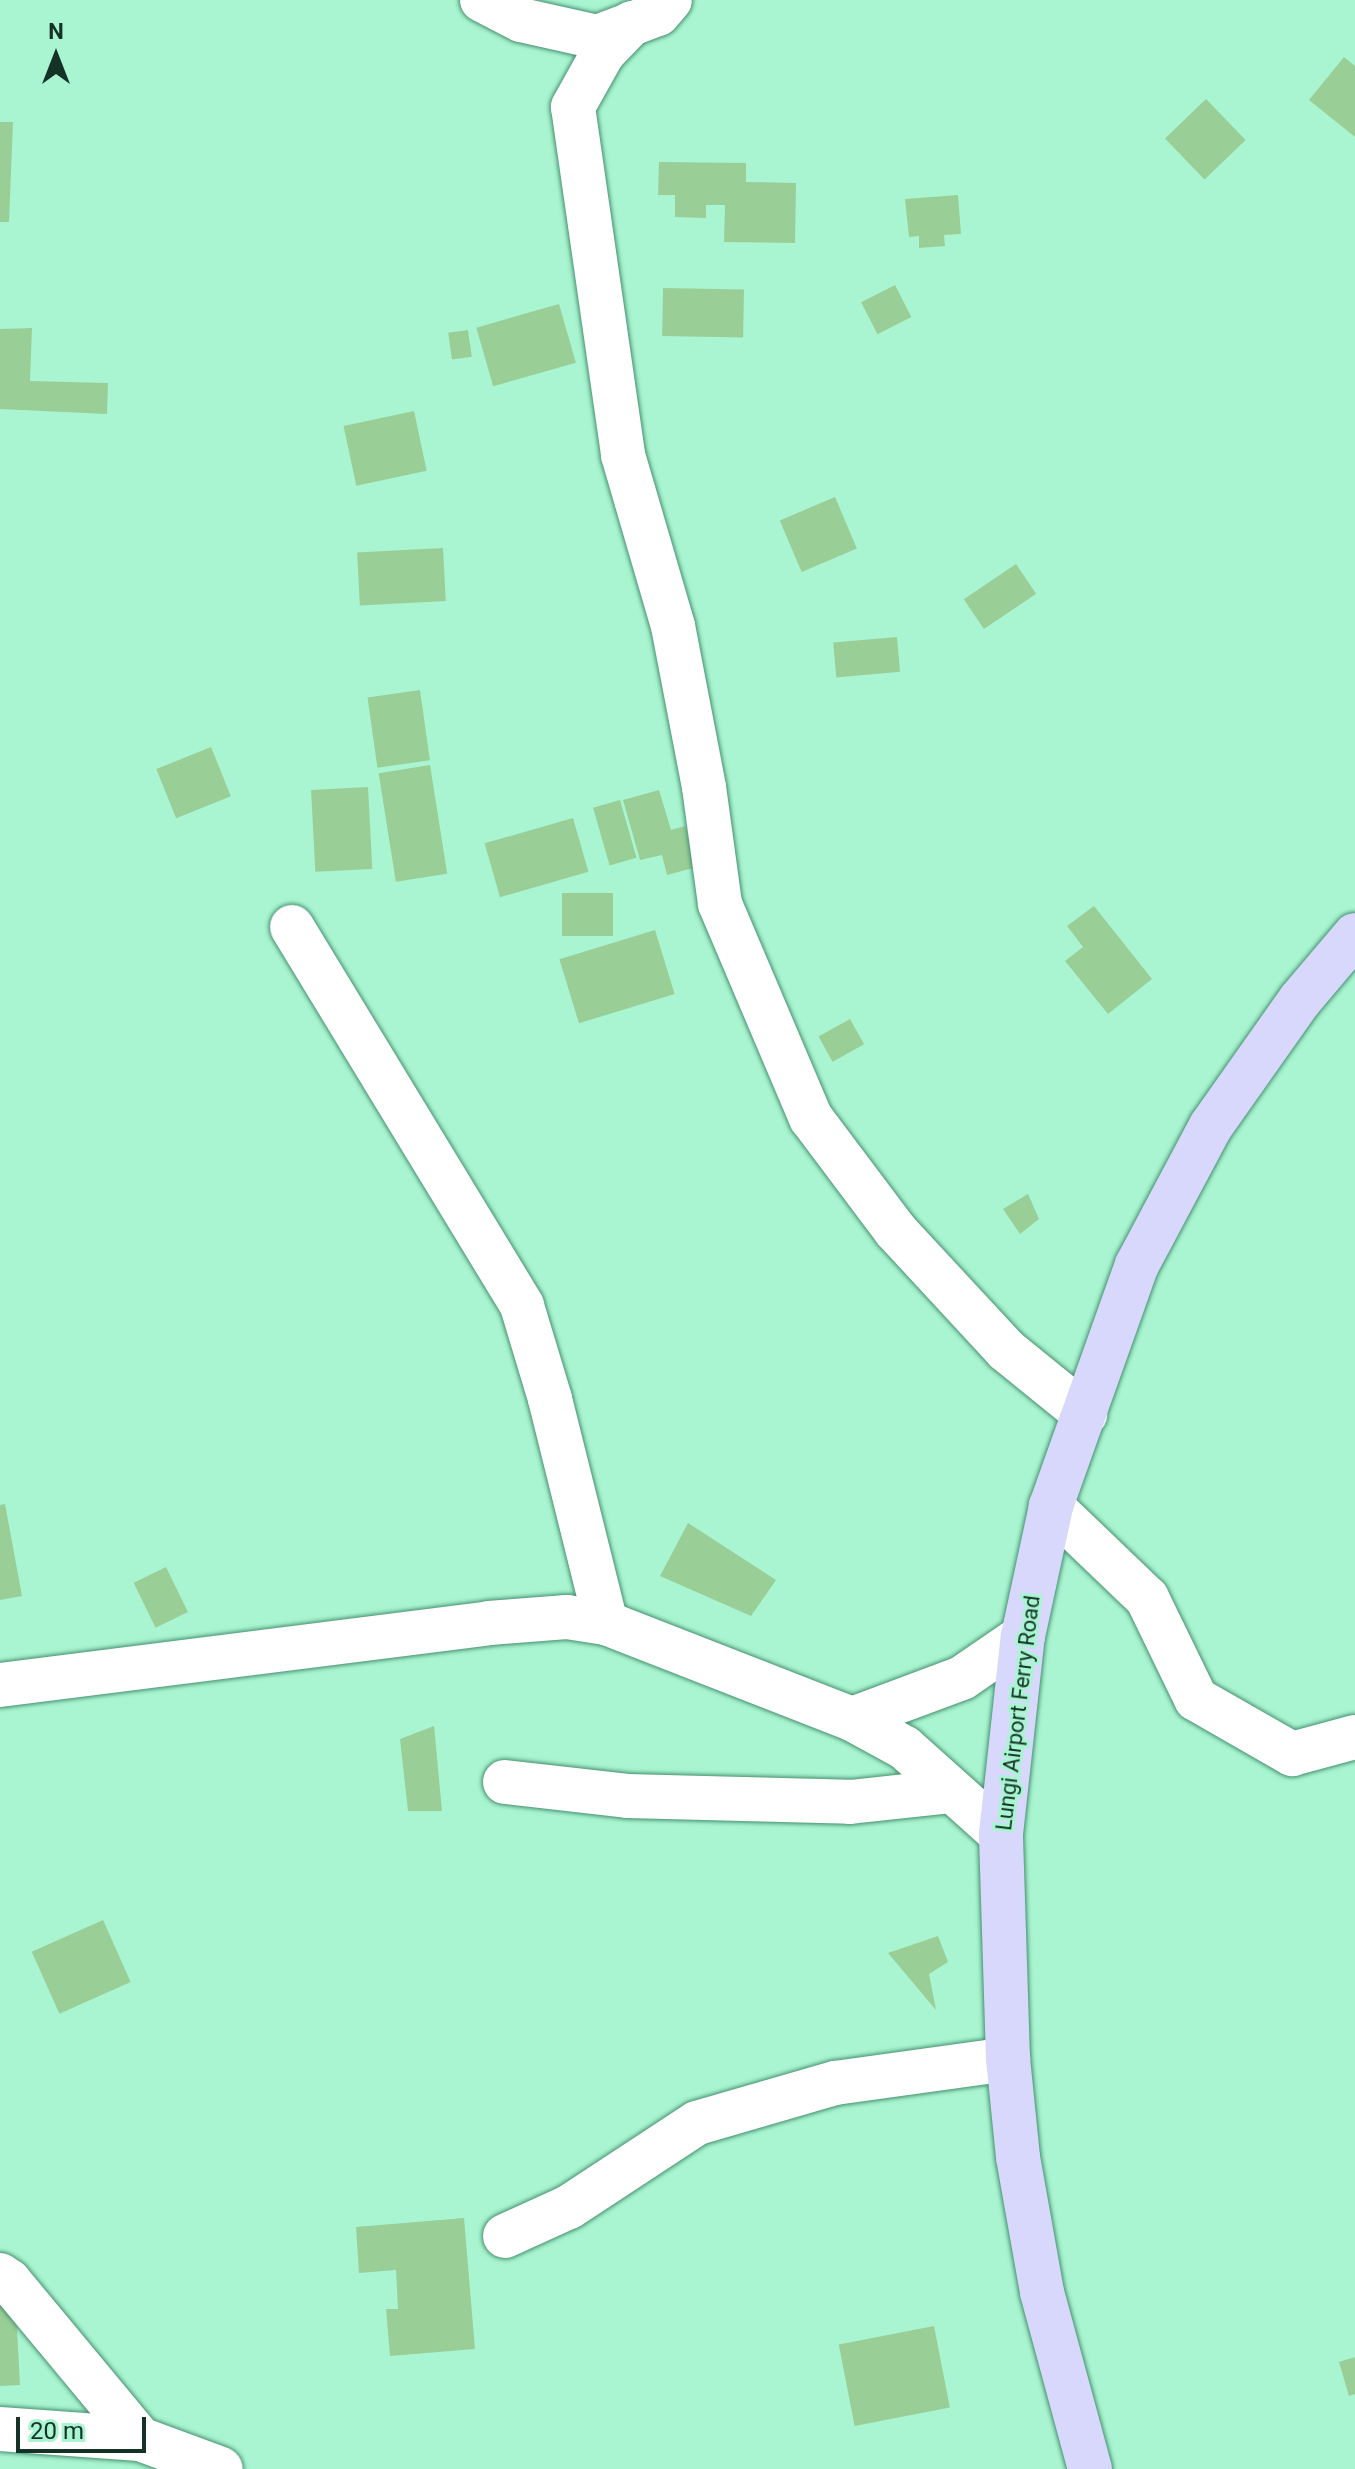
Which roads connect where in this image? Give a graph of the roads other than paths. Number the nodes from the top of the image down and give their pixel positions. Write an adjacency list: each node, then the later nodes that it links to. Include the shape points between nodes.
1 (482, 0): 3 (street)
2 (670, 0): 4 (street, via 658,14)
3 (521, 20): 4 (street, via 597,37); 5 (street, via 555,60)
4 (632, 23): 5 (street, via 603,53)
5 (573, 107): 8 (street, via 623,455 673,626 720,904 811,1118 925,1263 1006,1350)
6 (292, 927): 10 (street, via 522,1306)
7 (1355, 935): 8 (main road, Lungi Airport Ferry Road, via 1300,1000 1211,1126 1137,1265)
8 (1085, 1414): 9 (main road, Lungi Airport Ferry Road)
9 (1051, 1506): 11 (main road, Lungi Airport Ferry Road); 14 (street, via 1147,1598 1196,1699 1292,1754)
10 (606, 1623): 12 (street, via 567,1617 489,1623); 13 (street)
11 (1023, 1636): 13 (street, via 962,1678); 17 (main road, Lungi Airport Ferry Road)
12 (0, 1685)
13 (852, 1719): 16 (street, via 905,1748)
14 (1355, 1737)
15 (505, 1782): 16 (street, via 627,1796 850,1802)
16 (952, 1791): 17 (street)
17 (1001, 1834): 18 (main road, Lungi Airport Ferry Road)
18 (1008, 2059): 19 (street, via 835,2083 697,2123 569,2207); 24 (main road, Lungi Airport Ferry Road, via 1018,2157 1042,2292)
19 (505, 2236)
20 (0, 2275): 22 (street)
21 (0, 2429): 22 (street)
22 (140, 2439): 23 (street)
23 (221, 2469)
24 (1090, 2469)

